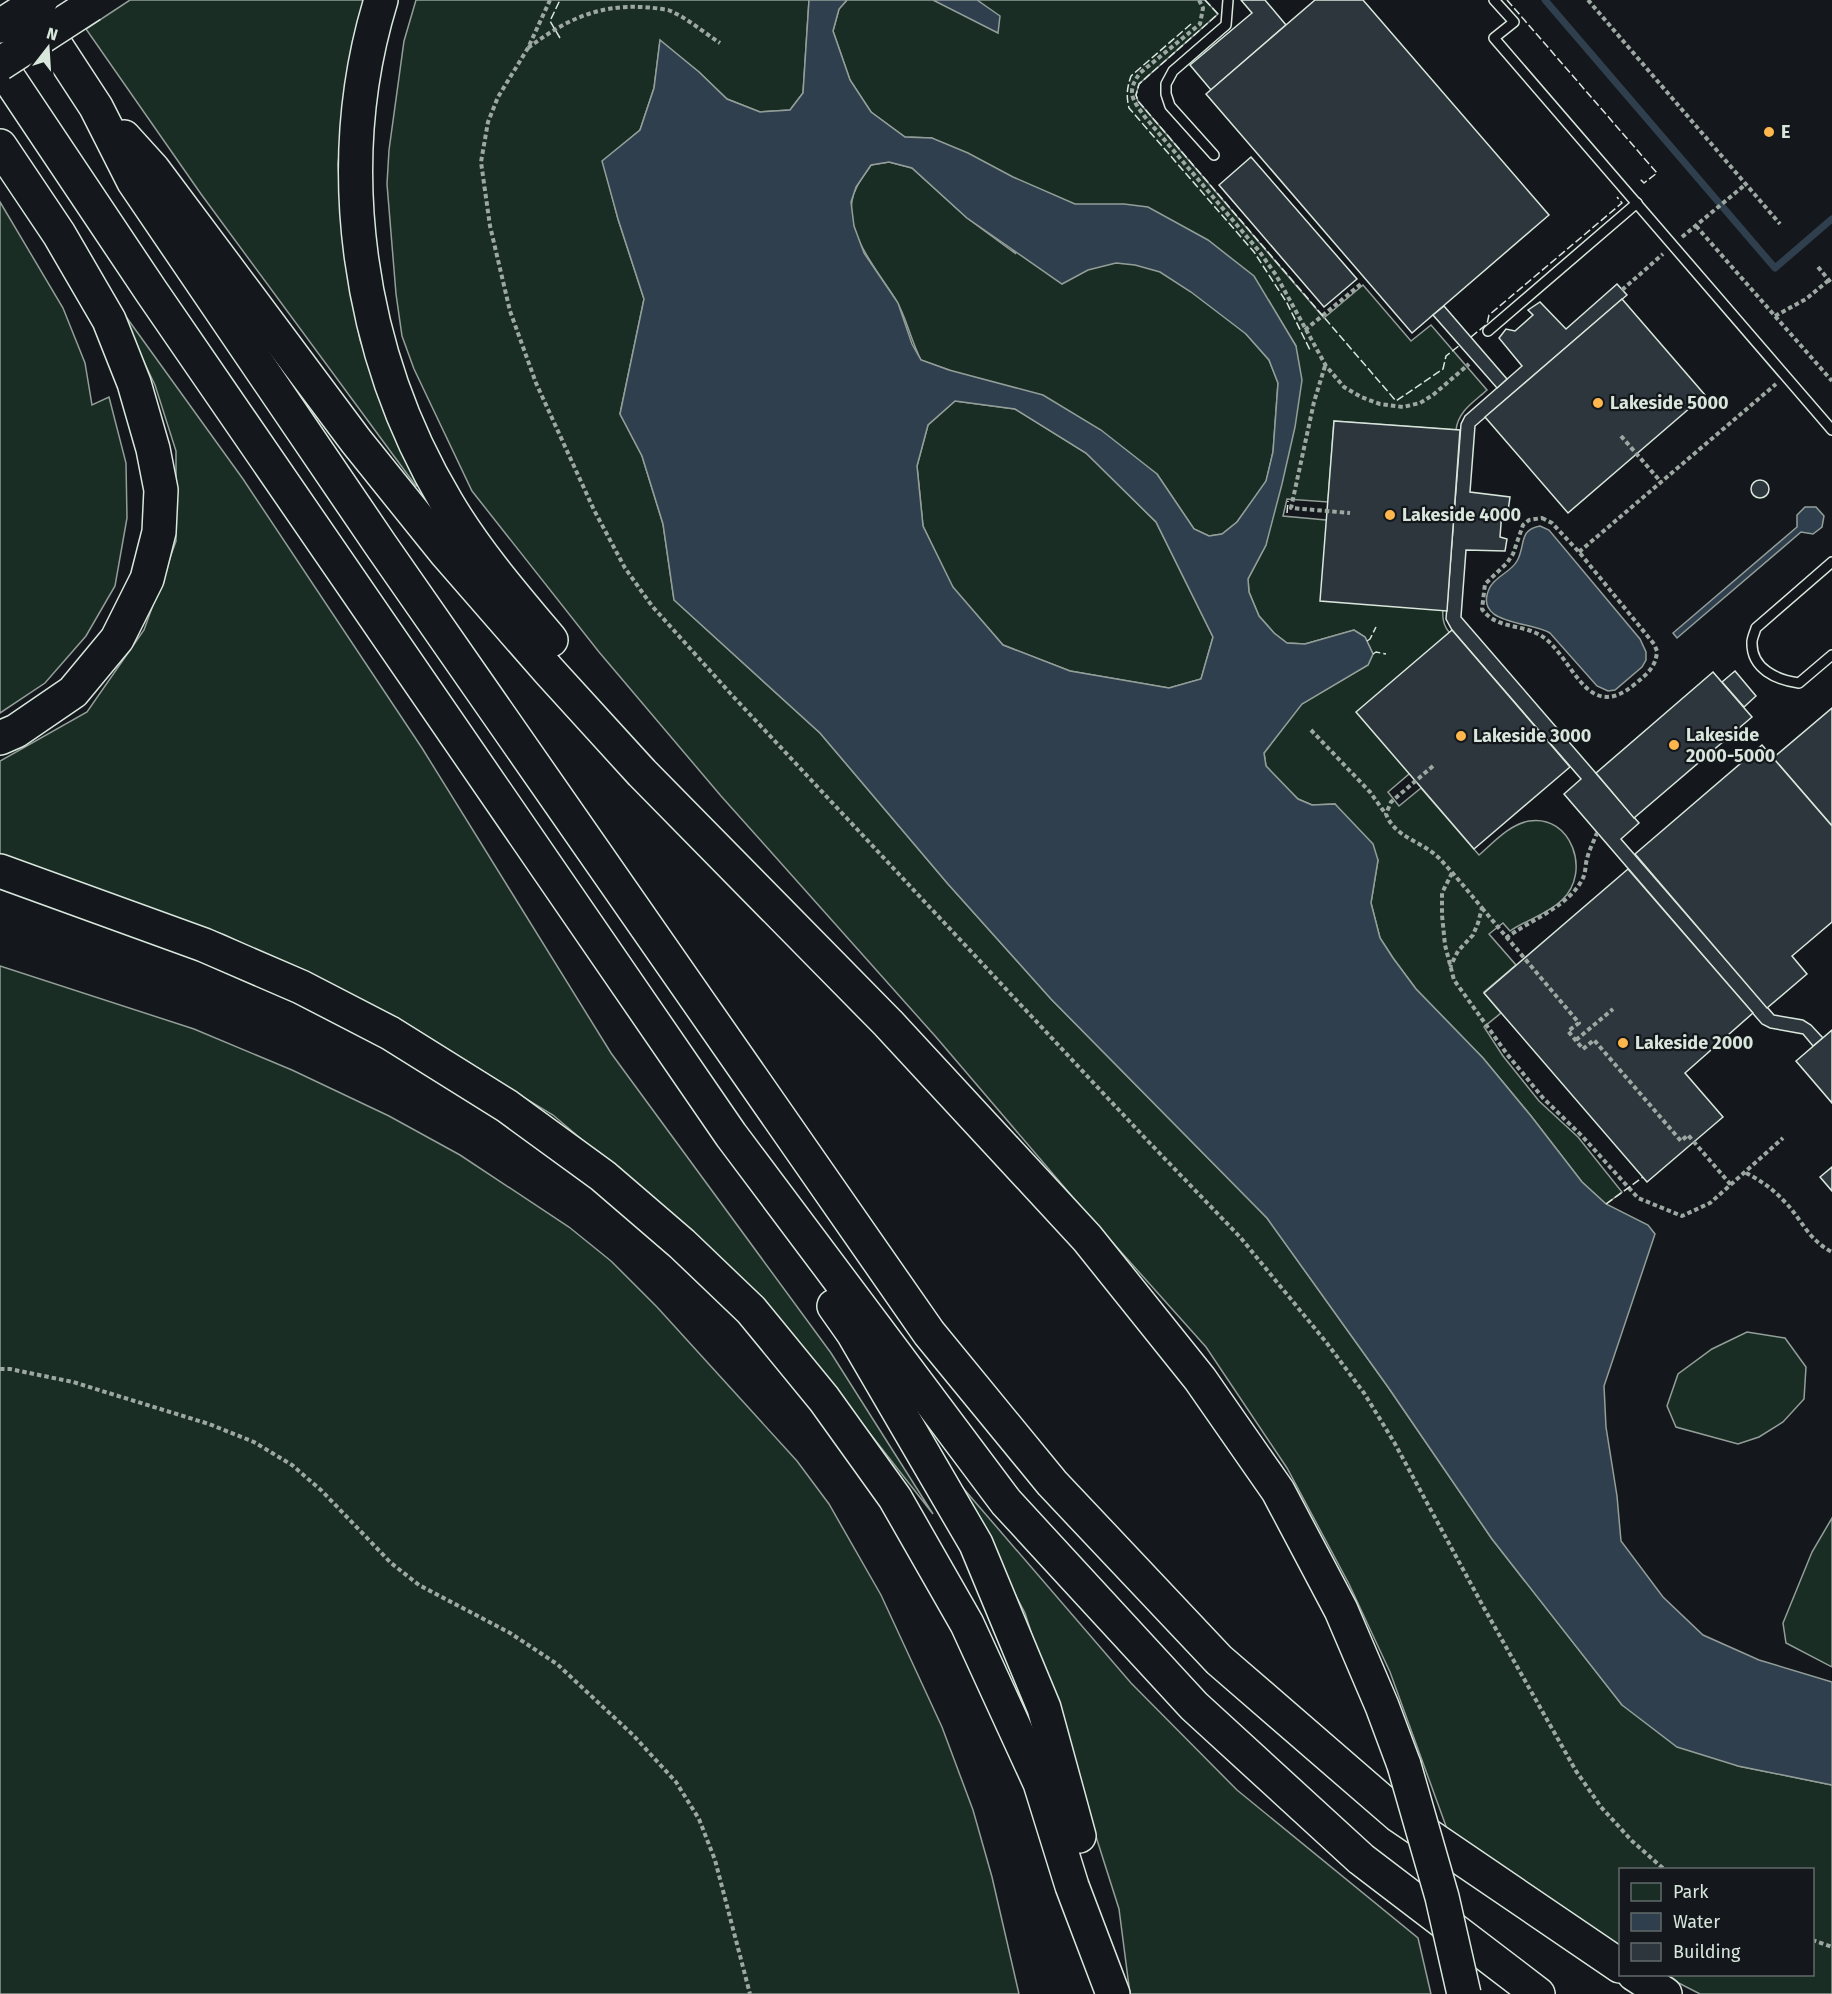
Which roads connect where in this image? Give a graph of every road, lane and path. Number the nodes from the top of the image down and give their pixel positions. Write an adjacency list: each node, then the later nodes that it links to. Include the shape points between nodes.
1 (26, 0): 16 (highway)
2 (40, 0): 12 (highway, bridge)
3 (381, 0): 48 (highway, via 361,104 358,230 378,342 408,426 447,503 496,574 706,818)
4 (550, 0): 14 (path)
5 (1199, 0): 30 (path, via 1203,8 1200,24 1140,73 1131,91 1133,101 1259,250)
6 (1228, 0): 18 (lane, via 1226,25 1173,71 1166,84 1170,106)
7 (1494, 0): 20 (lane, via 1514,22 1494,38)
8 (1588, 0): 19 (path)
9 (620, 2): 13 (path, via 642,2 669,10)
10 (94, 3): 15 (highway, bridge)
11 (600, 5): 14 (path, via 565,20)
12 (0, 26)
13 (720, 43)
14 (528, 48): 62 (path, via 498,97 488,122 481,162 490,226 510,311 536,383 594,510 626,568 652,606 730,693 1240,1237 1326,1342 1394,1442 1576,1771 1601,1807)
15 (0, 64): 56 (highway)
16 (96, 107): 48 (highway, via 153,169 356,441 446,553 634,764); 65 (highway, via 134,182 420,602 929,1333 1052,1483 1218,1660 1398,1815)
17 (0, 146): 44 (highway, via 59,234 109,320 134,383 161,490 159,532 147,579 117,639 73,692)
18 (1214, 155)
19 (1746, 184): 21 (path); 22 (path)
20 (1637, 203): 31 (lane); 34 (lane)
21 (1709, 215)
22 (1780, 224)
23 (1696, 226): 29 (path)
24 (1662, 254): 28 (path)
25 (1818, 267): 26 (path)
26 (1830, 282): 29 (path)
27 (1361, 284): 30 (path)
28 (1622, 290)
29 (1775, 316): 35 (path)
30 (1305, 330): 33 (path)
31 (1488, 331)
32 (1469, 364): 33 (path, via 1419,403 1402,407 1361,397 1344,387)
33 (1326, 366): 39 (path, via 1314,402 1291,508)
34 (1786, 376): 36 (lane); 38 (path)
35 (1832, 381)
36 (1832, 430)
37 (1621, 436): 38 (path)
38 (1661, 483): 40 (path)
39 (1350, 513)
40 (1580, 552): 40 (path, via 1657,651 1647,674 1617,696 1596,695 1541,635 1498,623 1482,609 1485,584 1507,563 1523,525 1529,520 1542,518 1552,523)
41 (1832, 562): 42 (lane, via 1756,628 1752,642 1755,659 1782,681 1798,683)
42 (1832, 655)
43 (1311, 730): 46 (path)
44 (0, 738)
45 (1433, 766): 46 (path, via 1391,802)
46 (1386, 814): 50 (path, via 1406,838 1437,856)
47 (1597, 833): 52 (path, via 1584,877 1572,894 1558,907)
48 (735, 866): 69 (highway, bridge, via 888,1023 1087,1238 1200,1379 1278,1491 1341,1610 1404,1765 1442,1897)
49 (0, 871): 68 (highway, via 204,945 301,987 390,1033 507,1106 603,1176 751,1310 824,1399 895,1498 967,1624 1040,1784 1072,1886)
50 (1452, 873): 51 (path); 53 (path, via 1442,892)
51 (1482, 908): 52 (path); 53 (path, via 1473,935 1458,951)
52 (1506, 938): 55 (path, via 1579,1023 1568,1031)
53 (1450, 968): 59 (path, via 1454,980 1536,1089 1638,1198 1682,1215 1710,1203)
54 (1612, 1009): 55 (path)
55 (1576, 1040): 59 (path, via 1583,1049 1593,1040 1681,1141 1688,1135)
56 (731, 1135): 68 (highway, via 976,1544 1044,1708 1081,1844); 70 (highway, via 1006,1502 1194,1706 1361,1859)
57 (1783, 1138): 58 (path)
58 (1746, 1173): 59 (path); 60 (path, via 1785,1201 1808,1234)
59 (1731, 1185)
60 (1832, 1252)
61 (0, 1369): 67 (path, via 73,1382 254,1442 292,1465 391,1563 419,1585 510,1633 557,1664 633,1735 676,1782 699,1819 715,1860)
62 (1664, 1868)
63 (1814, 1941): 64 (path)
64 (1832, 1947)
65 (1619, 1964)
66 (1637, 1976): 71 (highway)
67 (750, 1994)
68 (1113, 1994)
69 (1464, 1994)
70 (1538, 1994)
71 (1665, 1994)

